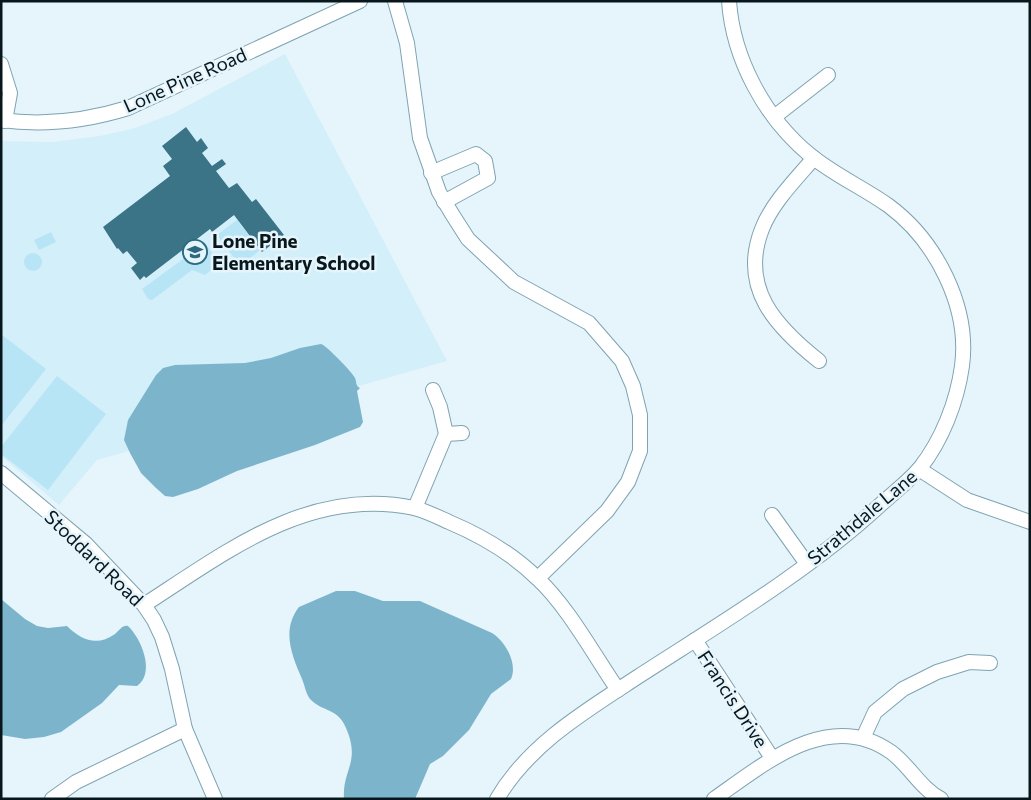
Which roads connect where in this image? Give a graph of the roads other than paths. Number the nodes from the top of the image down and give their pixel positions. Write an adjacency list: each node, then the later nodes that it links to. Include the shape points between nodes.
1 (360, 1): 4 (street, Lone Pine Road)
2 (395, 1): 10 (street, via 407,43 420,138)
3 (729, 1): 7 (street, Strathdale Lane, via 731,24 747,70)
4 (329, 7): 8 (street, Lone Pine Road, via 128,108 70,122)
5 (1, 64): 8 (street, via 10,93)
6 (828, 74): 7 (street)
7 (774, 117): 9 (street, Strathdale Lane)
8 (3, 121)
9 (814, 158): 12 (street, via 784,193 762,228 755,256 755,278 771,316 788,336); 16 (street, Strathdale Lane, via 891,207 936,257 951,288 961,324 963,357 959,385 945,424)
10 (431, 172): 11 (street); 11 (street, via 476,154 485,161 488,178)
11 (444, 202): 22 (street, via 468,239 514,282 589,323 622,361 638,405 640,450 628,482 607,511)
12 (819, 361)
13 (432, 390): 14 (street)
14 (446, 434): 15 (street); 18 (street)
15 (462, 434)
16 (919, 469): 20 (street, via 967,500); 21 (street, Strathdale Lane, via 858,525)
17 (1, 473): 23 (street, Stoddard Road, via 86,544)
18 (415, 508): 22 (street, via 495,544); 23 (street, via 358,505 309,512 254,536)
19 (772, 515): 21 (street)
20 (1030, 522)
21 (806, 564): 24 (street, Strathdale Lane)
22 (538, 578): 26 (street)
23 (144, 606): 27 (street, Stoddard Road, via 162,636)
24 (694, 640): 26 (street, Strathdale Lane); 29 (street, Francis Drive)
25 (990, 663): 28 (street, via 969,662 937,672 903,689 875,712)
26 (618, 690): 32 (street, Strathdale Lane, via 545,742 507,783)
27 (185, 729): 30 (street, via 76,782); 31 (street, Stoddard Road)
28 (863, 738): 29 (street, via 832,735 806,741); 34 (street, via 893,753)
29 (772, 758): 33 (street)
30 (52, 799)
31 (215, 799)
32 (497, 799)
33 (714, 799)
34 (941, 799)

